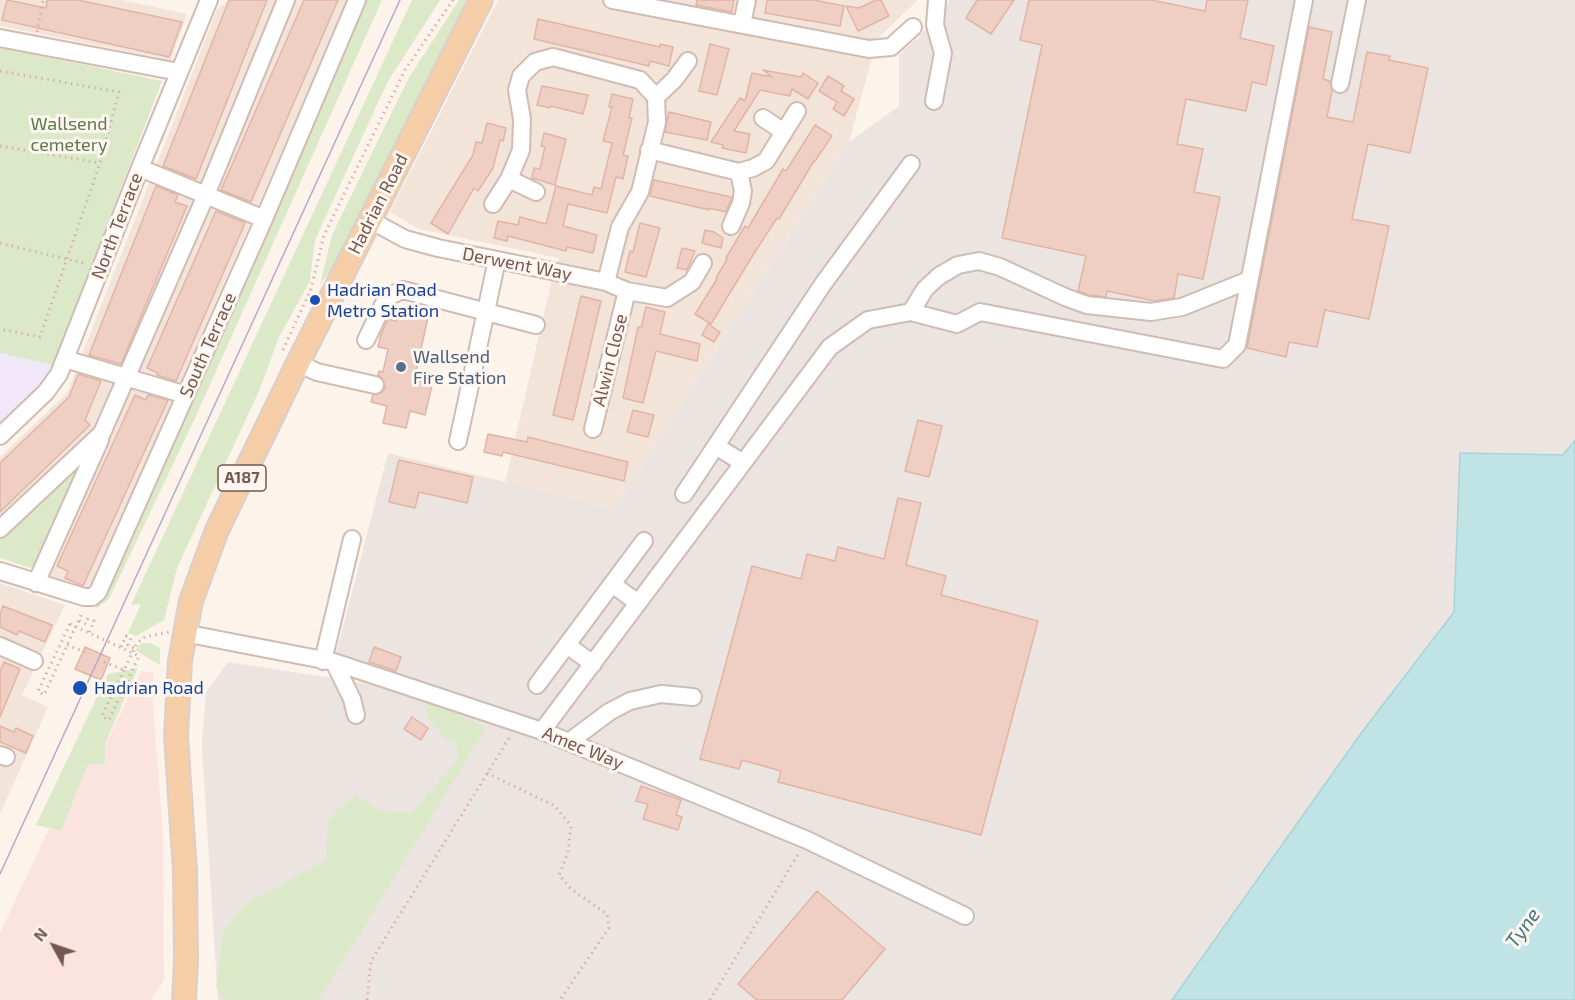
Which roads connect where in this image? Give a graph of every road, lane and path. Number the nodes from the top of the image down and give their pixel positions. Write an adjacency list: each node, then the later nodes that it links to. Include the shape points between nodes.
1 (43, 0): 15 (path)
2 (286, 0): 33 (street)
3 (357, 0): 35 (street, South Terrace)
4 (453, 0): 52 (path, via 405,70 324,234 310,289 289,333)
5 (481, 0): 36 (main road, Hadrian Road / A187)
6 (612, 0): 13 (street)
7 (747, 0): 13 (street)
8 (932, 0): 13 (street, via 917,22 891,47 869,49)
9 (937, 0): 21 (street, via 935,25 943,53)
10 (1304, 0): 43 (street)
11 (1357, 0): 19 (street)
12 (203, 1): 18 (street, North Terrace)
13 (742, 24)
14 (0, 38): 15 (street)
15 (36, 45): 18 (street)
16 (688, 61): 20 (street)
17 (0, 71): 27 (path, via 119,92)
18 (179, 72): 29 (street, North Terrace)
19 (1340, 84)
20 (656, 97): 26 (street, via 657,122); 31 (street, via 640,80 553,57 535,62 521,76 517,90 522,119 521,150)
21 (934, 101)
22 (797, 111): 24 (street)
23 (763, 118): 24 (street)
24 (784, 132): 30 (street, via 766,161)
25 (0, 146): 27 (path)
26 (649, 150): 30 (street); 44 (street, via 640,192 620,227)
27 (100, 163): 39 (path)
28 (911, 164): 60 (street, via 823,284)
29 (140, 168): 33 (street); 42 (street, North Terrace)
30 (739, 172): 37 (street, via 741,202)
31 (509, 180): 32 (street); 34 (street)
32 (536, 192)
33 (206, 195): 35 (street); 53 (street)
34 (493, 204)
35 (264, 219): 55 (street, South Terrace)
36 (370, 220): 40 (street, Derwent Way, via 405,239); 52 (main road, Hadrian Road / A187)
37 (731, 226)
38 (0, 243): 39 (path)
39 (67, 259): 42 (path); 49 (path, via 40,337)
40 (497, 260): 44 (street, Derwent Way); 47 (street)
41 (703, 263): 45 (street, Derwent Way, via 692,282 667,298)
42 (100, 268): 51 (street, North Terrace)
43 (1249, 280): 46 (street, via 1182,307 1151,312 1086,304 979,261 958,265 939,276 925,289); 46 (street, via 1236,345 1222,359 980,312 957,324)
44 (606, 282): 45 (street, Derwent Way)
45 (627, 291): 56 (street, Alwin Close)
46 (911, 312): 61 (street, via 868,320 830,346)
47 (486, 313): 48 (street); 50 (street, via 403,290 391,295 383,305); 59 (street)
48 (536, 325)
49 (0, 329)
50 (366, 340)
51 (65, 359): 53 (street); 58 (street, North Terrace, via 46,392)
52 (289, 360): 54 (street, via 317,372); 72 (main road, Hadrian Road / A187)
53 (128, 377): 55 (street); 57 (street)
54 (375, 385)
55 (186, 394): 67 (street, South Terrace, via 96,595 84,597)
56 (593, 429)
57 (102, 433): 63 (street); 67 (street)
58 (0, 436)
59 (458, 441)
60 (716, 446): 61 (street); 62 (street)
61 (743, 463): 69 (street)
62 (684, 494)
63 (0, 529)
64 (352, 539): 81 (street)
65 (644, 540): 68 (street)
66 (0, 571): 67 (street, South Terrace)
67 (36, 583)
68 (612, 584): 69 (street); 75 (street)
69 (638, 603): 83 (street)
70 (82, 612): 71 (path)
71 (78, 621): 73 (path, via 94,621); 74 (path)
72 (178, 632): 78 (path, via 145,637); 81 (street, Amec Way); 94 (main road, Hadrian Road / A187, via 176,736 185,872)
73 (89, 633): 74 (path, bridge, via 70,624 38,692 44,695); 77 (path, bridge)
74 (68, 645): 79 (path)
75 (567, 645): 83 (street); 85 (street)
76 (0, 646): 80 (street)
77 (121, 647): 78 (path, via 126,636 131,638 128,645); 84 (path, bridge, via 139,656 110,720 102,716)
78 (134, 648): 84 (path)
79 (87, 653)
80 (34, 661)
81 (329, 661): 87 (street, via 352,699); 88 (street, Amec Way)
82 (104, 662): 84 (path)
83 (593, 664): 89 (street)
84 (124, 670)
85 (537, 685)
86 (693, 697): 90 (street, via 661,694 630,701)
87 (356, 715)
88 (518, 723): 89 (street, Amec Way); 91 (path)
89 (542, 731): 90 (street, Amec Way)
90 (569, 742): 92 (street, Amec Way)
91 (488, 773): 95 (path, via 371,961); 96 (path, via 555,806 571,826 568,853 559,875 571,889 607,914 609,928)
92 (807, 840): 93 (street, Amec Way); 97 (path)
93 (965, 916)
94 (184, 1000)
95 (366, 1000)
96 (560, 1000)
97 (710, 1000)

